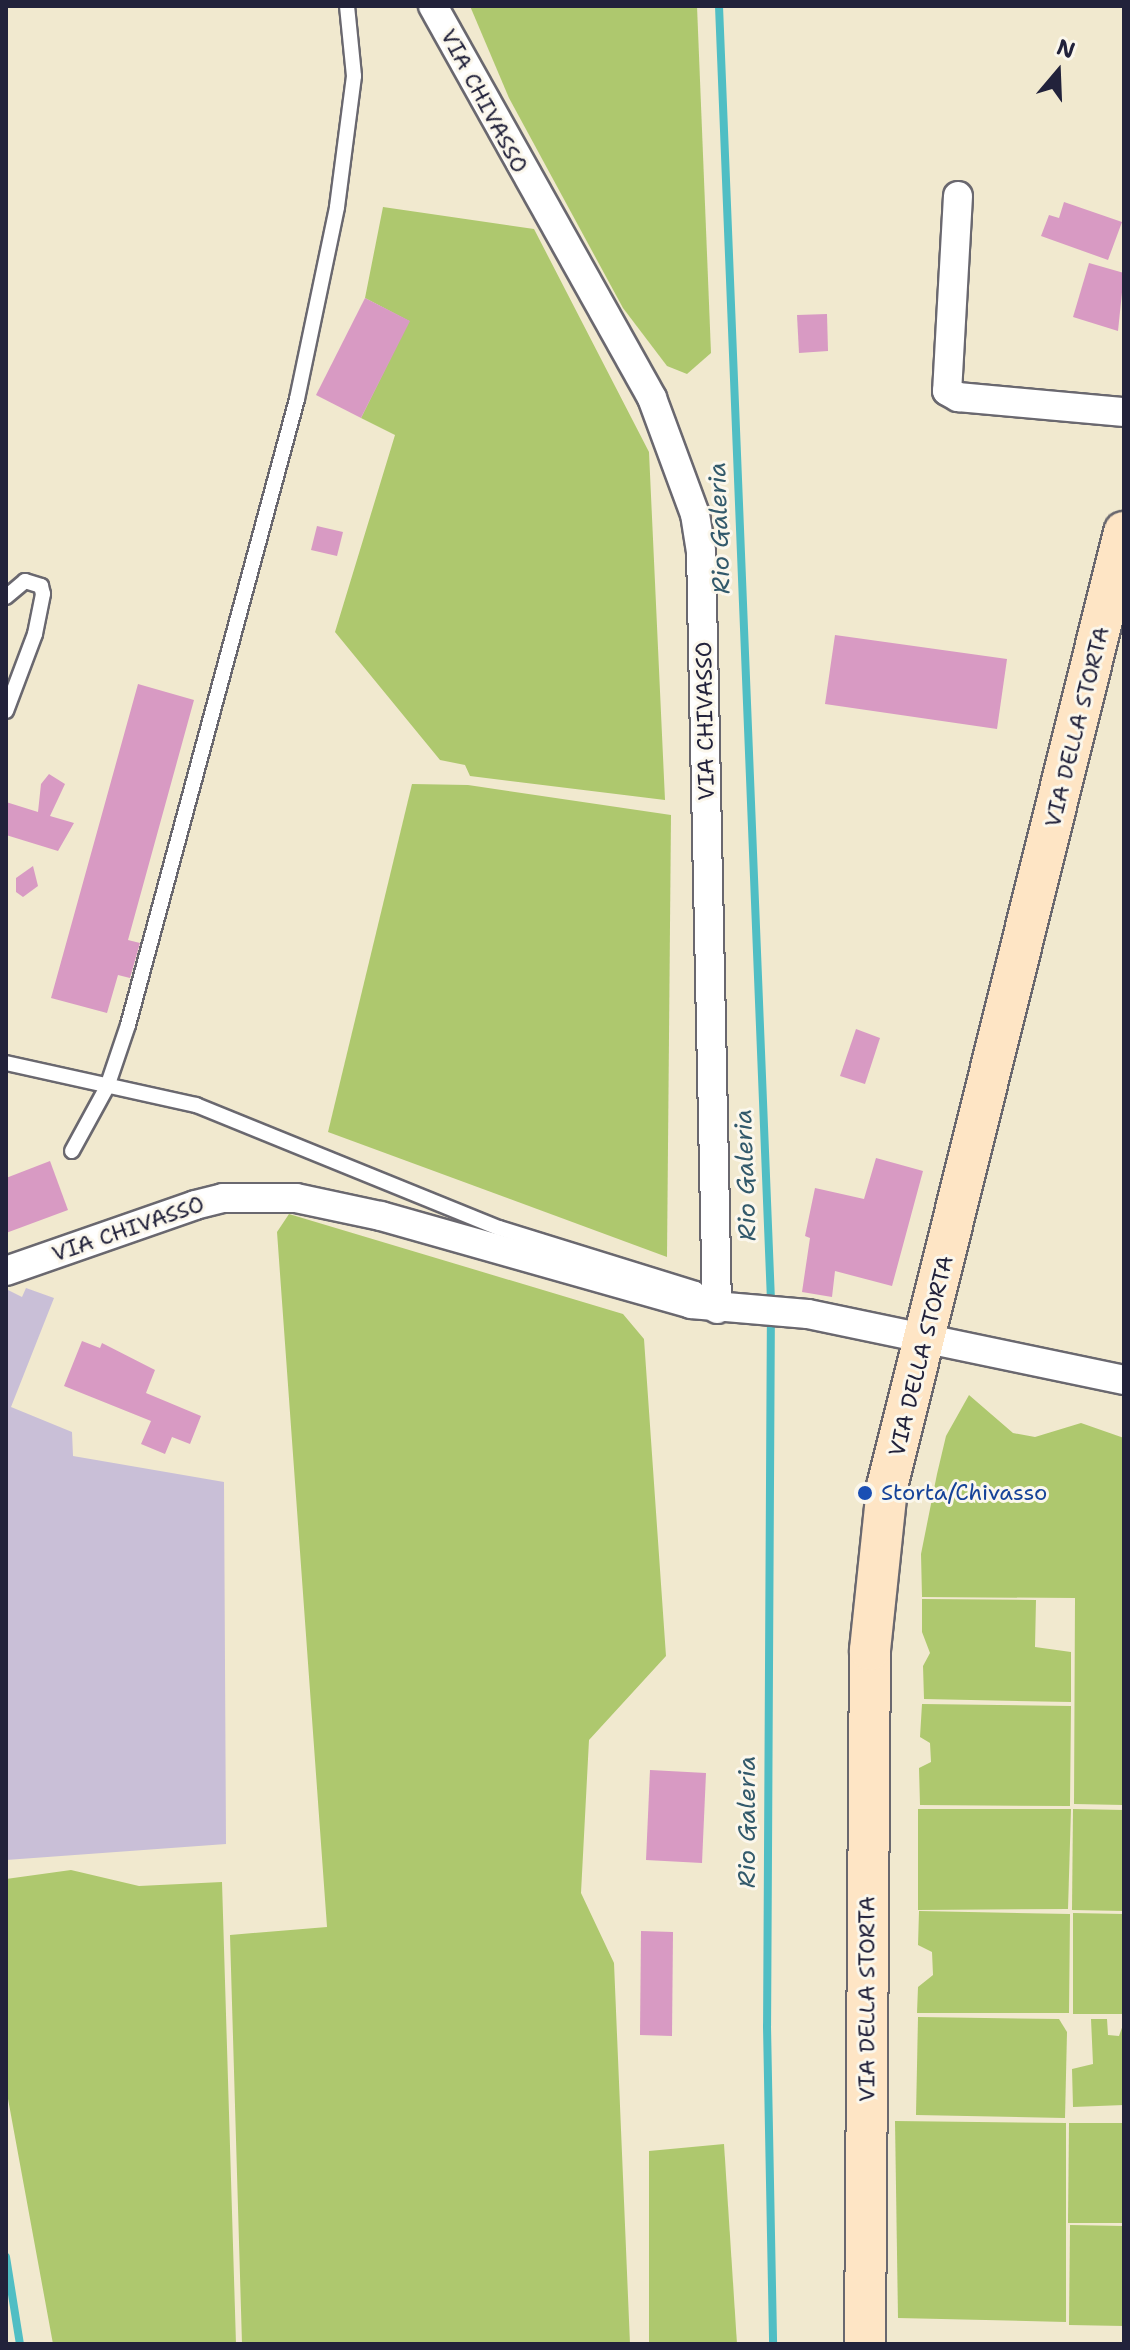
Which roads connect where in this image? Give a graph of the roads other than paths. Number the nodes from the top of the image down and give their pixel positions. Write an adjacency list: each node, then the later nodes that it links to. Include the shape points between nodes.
1 (347, 6): 9 (lane, via 352,90 337,207 297,399)
2 (433, 6): 12 (street, VIA CHIVASSO, via 652,398 695,514 701,551)
3 (958, 196): 4 (street, via 947,391 958,397)
4 (1124, 412)
5 (1124, 532): 13 (main road, VIA DELLA STORTA)
6 (6, 597): 7 (lane, via 25,581 41,586 43,594 35,634)
7 (6, 711)
8 (6, 1063): 9 (lane)
9 (107, 1087): 10 (lane); 12 (lane, via 196,1105 499,1228 696,1289)
10 (72, 1151)
11 (6, 1271): 12 (street, VIA CHIVASSO, via 195,1205 275,1196 381,1216)
12 (717, 1309): 13 (street, VIA CHIVASSO, via 808,1314)
13 (925, 1342): 14 (street, VIA CHIVASSO); 15 (main road, VIA DELLA STORTA, via 887,1487 870,1650)
14 (1124, 1380)
15 (865, 2344)

